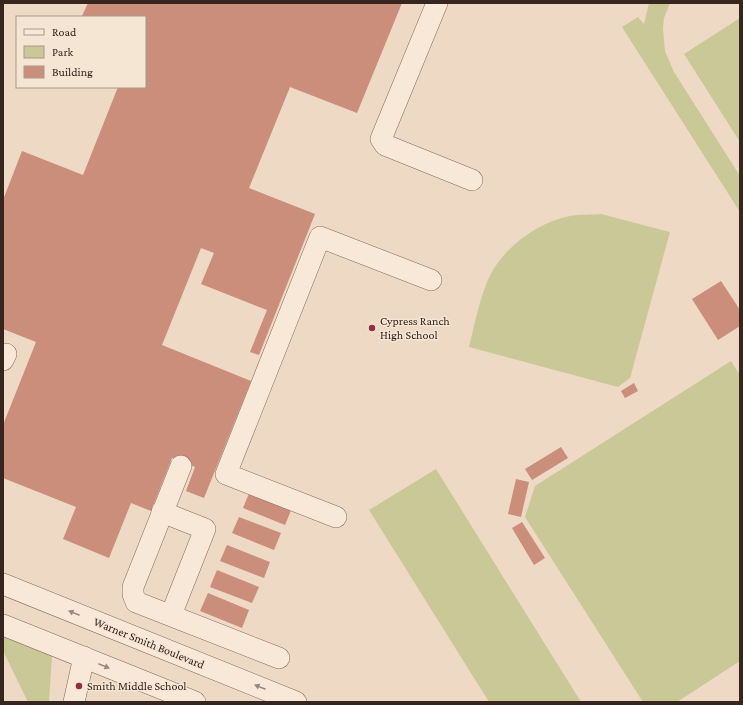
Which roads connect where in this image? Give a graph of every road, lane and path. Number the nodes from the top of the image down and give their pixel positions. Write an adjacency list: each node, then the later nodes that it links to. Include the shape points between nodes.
1 (437, 3): 2 (street, via 381,139 385,145)
2 (472, 180)
3 (432, 280): 6 (street, via 320,237 317,244 226,474)
4 (181, 466): 5 (street)
5 (162, 512): 8 (street, via 133,587 133,594 136,602); 8 (street, via 205,529)
6 (336, 517)
7 (3, 584): 14 (street, Warner Smith Boulevard, one-way to 7)
8 (171, 615): 11 (street)
9 (3, 625): 10 (street)
10 (84, 657): 12 (street); 13 (street, one-way to 13)
11 (280, 658)
12 (74, 702)
13 (194, 702)
14 (296, 702)

